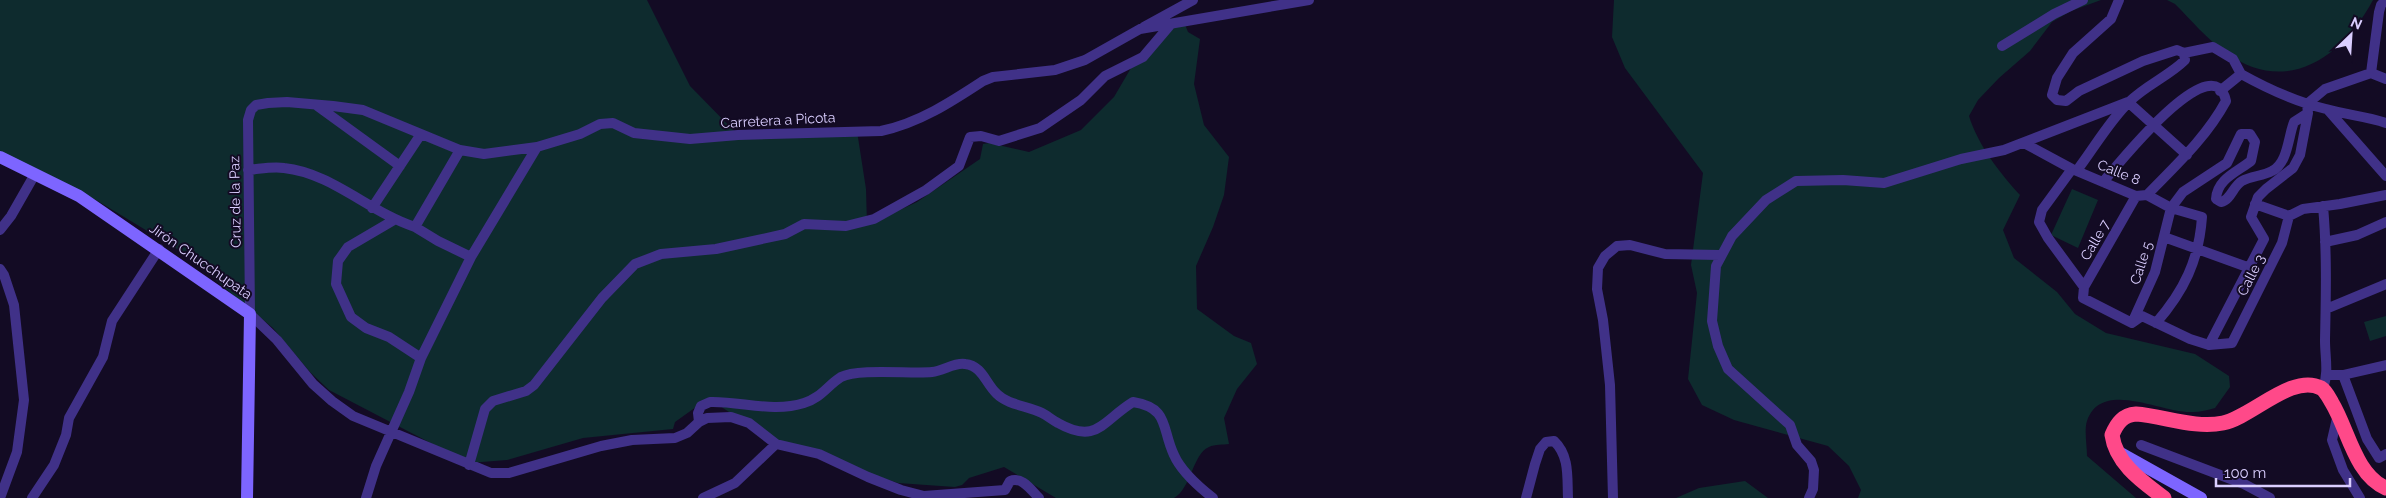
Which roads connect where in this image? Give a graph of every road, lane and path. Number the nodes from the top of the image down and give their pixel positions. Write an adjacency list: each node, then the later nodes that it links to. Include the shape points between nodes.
1 (1193, 0): 8 (street)
2 (1309, 0): 7 (street, Carretera a Picota)
3 (2083, 0): 9 (street)
4 (2119, 0): 10 (street, via 2111,19 2073,53 2057,78 2052,95 2057,100 2066,101 2079,91 2143,61 2177,50)
5 (2386, 0): 6 (street, via 2381,4)
6 (2382, 21): 11 (street)
7 (1171, 24): 8 (street, Carretera a Picota); 72 (street, via 1143,57 1105,76 1081,100 1040,128 1000,141 970,137 959,166 882,216 846,226 804,224 785,234 716,249 661,254 635,264 602,298 534,385 489,405)
8 (1140, 29): 24 (street, Carretera a Picota, via 1084,60 1055,70 983,81 923,118 897,128 690,139 634,133 612,123 600,124 580,134)
9 (2002, 46)
10 (2184, 53): 12 (street, via 2213,47 2232,59); 15 (street, via 2185,60)
11 (2370, 73): 13 (street); 17 (street, via 2325,89)
12 (2241, 74): 14 (street); 17 (street)
13 (2386, 79)
14 (2220, 90): 21 (street, via 2204,85 2196,89); 26 (street, via 2226,101)
15 (2128, 102): 21 (street); 23 (street); 29 (street)
16 (315, 104): 19 (street, Carretera a Picota, via 256,105); 22 (street, Carretera a Picota, via 363,110); 28 (street)
17 (2308, 109): 18 (street); 37 (street, via 2300,155 2293,168 2266,189); 40 (street, via 2294,122 2285,155 2272,171 2242,181 2226,201 2216,199 2216,190 2229,175 2250,160 2255,142 2250,134 2241,134 2227,163 2183,192)
18 (2328, 110): 20 (street); 32 (street)
19 (248, 120): 30 (street, Cruz de la Paz)
20 (2386, 123)
21 (2153, 126): 26 (street); 33 (street)
22 (421, 134): 25 (street, Carretera a Picota); 28 (street)
23 (2024, 143): 29 (street, Calle 8); 50 (street, via 1884,183 1796,181 1766,200 1732,236)
24 (537, 147): 25 (street, Carretera a Picota, via 484,154); 51 (street)
25 (460, 150): 44 (street)
26 (2187, 155): 36 (street)
27 (0, 157): 31 (street, Jirón Chucchupata)
28 (400, 166): 39 (street)
29 (2075, 169): 33 (street, Calle 8); 55 (street, via 2042,210 2039,222)
30 (248, 170): 39 (street, via 284,168 324,179); 57 (street, Cruz de la Paz)
31 (35, 174): 45 (street); 49 (street, Jirón Chucchupata, via 79,196)
32 (2386, 176)
33 (2103, 182): 35 (street, Calle 8)
34 (2386, 195): 38 (street)
35 (2136, 196): 36 (street, Calle 8); 55 (street, Calle 7)
36 (2147, 196): 40 (street, Calle 8)
37 (2255, 204): 41 (street); 52 (street, via 2251,217 2264,239)
38 (2323, 206): 41 (street, via 2303,209); 47 (street)
39 (372, 208): 42 (street)
40 (2171, 208): 46 (street, Calle 5); 48 (street, Calle 8, via 2202,217)
41 (2289, 216): 60 (street, Calle 3, via 2282,243 2232,344)
42 (394, 220): 44 (street); 61 (street, via 348,247 338,261 336,284 351,317)
43 (2386, 222): 47 (street, via 2358,235)
44 (414, 227): 51 (street)
45 (0, 230)
46 (2164, 237): 48 (street); 58 (street, Calle 5, via 2155,272)
47 (2324, 242): 56 (street)
48 (2196, 248): 52 (street); 59 (street, via 2186,281 2176,300)
49 (159, 249): 57 (street, Jirón Chucchupata); 75 (street, via 112,321 103,357 69,418 54,465)
50 (1720, 255): 83 (street, via 1665,254 1630,245 1618,246 1605,256 1598,268 1597,289 1610,385); 84 (street, via 1716,266 1712,321 1718,346 1728,370 1790,425 1814,470)
51 (471, 257): 61 (street)
52 (2250, 268): 60 (street)
53 (0, 269): 74 (street, via 14,304 24,400 17,452)
54 (2386, 284): 56 (street)
55 (2084, 287): 58 (street, Calle 7, via 2083,298)
56 (2326, 309): 64 (street)
57 (250, 314): 67 (street, via 332,401 353,416); 76 (street, Jirón Chucchupata)
58 (2132, 323): 59 (street, via 2142,316)
59 (2156, 323): 60 (street)
60 (2210, 345)
61 (421, 358): 67 (street)
62 (2386, 365): 63 (street)
63 (2342, 375): 64 (street); 71 (street, via 2367,439)
64 (2325, 382): 65 (highway); 70 (highway, via 2291,388 2224,423 2197,424 2151,415 2129,415 2121,420 2112,435)
65 (2338, 413): 73 (highway, via 2365,470 2378,485); 88 (street, via 2332,440 2343,470)
66 (699, 422): 68 (street, via 708,418 731,417 749,423); 72 (street, via 675,438 632,440 601,446 509,473 491,473); 80 (street, via 701,406 710,402 767,407 803,404 816,399 842,377 881,372 934,372 962,363 983,373 1000,397 1083,433 1092,432 1133,402 1158,411 1175,457)
67 (392, 432): 72 (street); 77 (street)
68 (776, 444): 78 (street, via 734,483); 79 (street, via 819,454 868,477 924,496 1005,490 1010,481 1016,479)
69 (2141, 445): 87 (street, via 2244,484)
70 (2115, 450): 85 (highway, via 2136,476); 86 (street)
71 (2382, 456)
72 (469, 465)
73 (2386, 488)
74 (0, 498)
75 (32, 498)
76 (247, 498)
77 (366, 498)
78 (703, 498)
79 (1039, 498)
80 (1212, 498)
81 (1526, 498): 82 (street, via 1540,449 1546,442 1554,441 1564,452)
82 (1568, 498)
83 (1613, 498)
84 (1809, 498)
85 (2164, 498)
86 (2201, 498)
87 (2270, 498)
88 (2360, 498)

